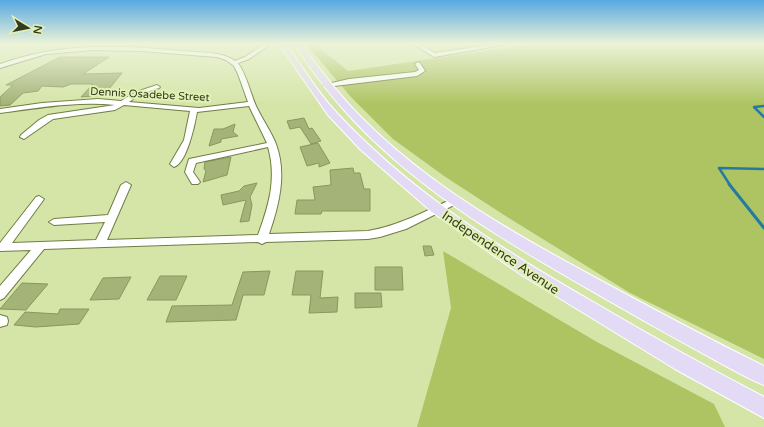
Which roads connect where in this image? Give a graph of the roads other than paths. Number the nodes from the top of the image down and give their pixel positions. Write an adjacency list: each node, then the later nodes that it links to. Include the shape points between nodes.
1 (235, 64): 8 (street)
2 (296, 64): 18 (main road, Independence Avenue, via 331,112 365,148)
3 (311, 64): 5 (main road, Independence Avenue)
4 (418, 64): 5 (street, via 422,71 417,74)
5 (326, 85): 17 (main road, Independence Avenue, via 369,132)
6 (158, 86): 7 (street, via 138,93)
7 (124, 102): 9 (street, Dennis Osadebe Street); 10 (street, Dennis Osadebe Street, via 73,101); 11 (street, via 119,107 110,109 51,117)
8 (251, 104): 9 (street, Dennis Osadebe Street); 12 (street)
9 (194, 110): 13 (street, via 188,140)
10 (0, 111)
11 (24, 138)
12 (272, 144): 14 (street, via 192,161 189,172); 21 (street, via 278,172 271,214)
13 (174, 164)
14 (195, 182)
15 (126, 185): 19 (street)
16 (39, 199): 24 (street)
17 (455, 201): 18 (street); 26 (main road, Independence Avenue, via 541,255)
18 (436, 209): 21 (street, via 414,223 384,233); 27 (main road, Independence Avenue, via 524,270 681,363)
19 (111, 218): 20 (street); 22 (street)
20 (54, 222)
21 (262, 240): 22 (street)
22 (100, 244): 23 (street)
23 (41, 246): 24 (street); 25 (street)
24 (1, 247)
25 (0, 295)
26 (764, 376)
27 (764, 408)

